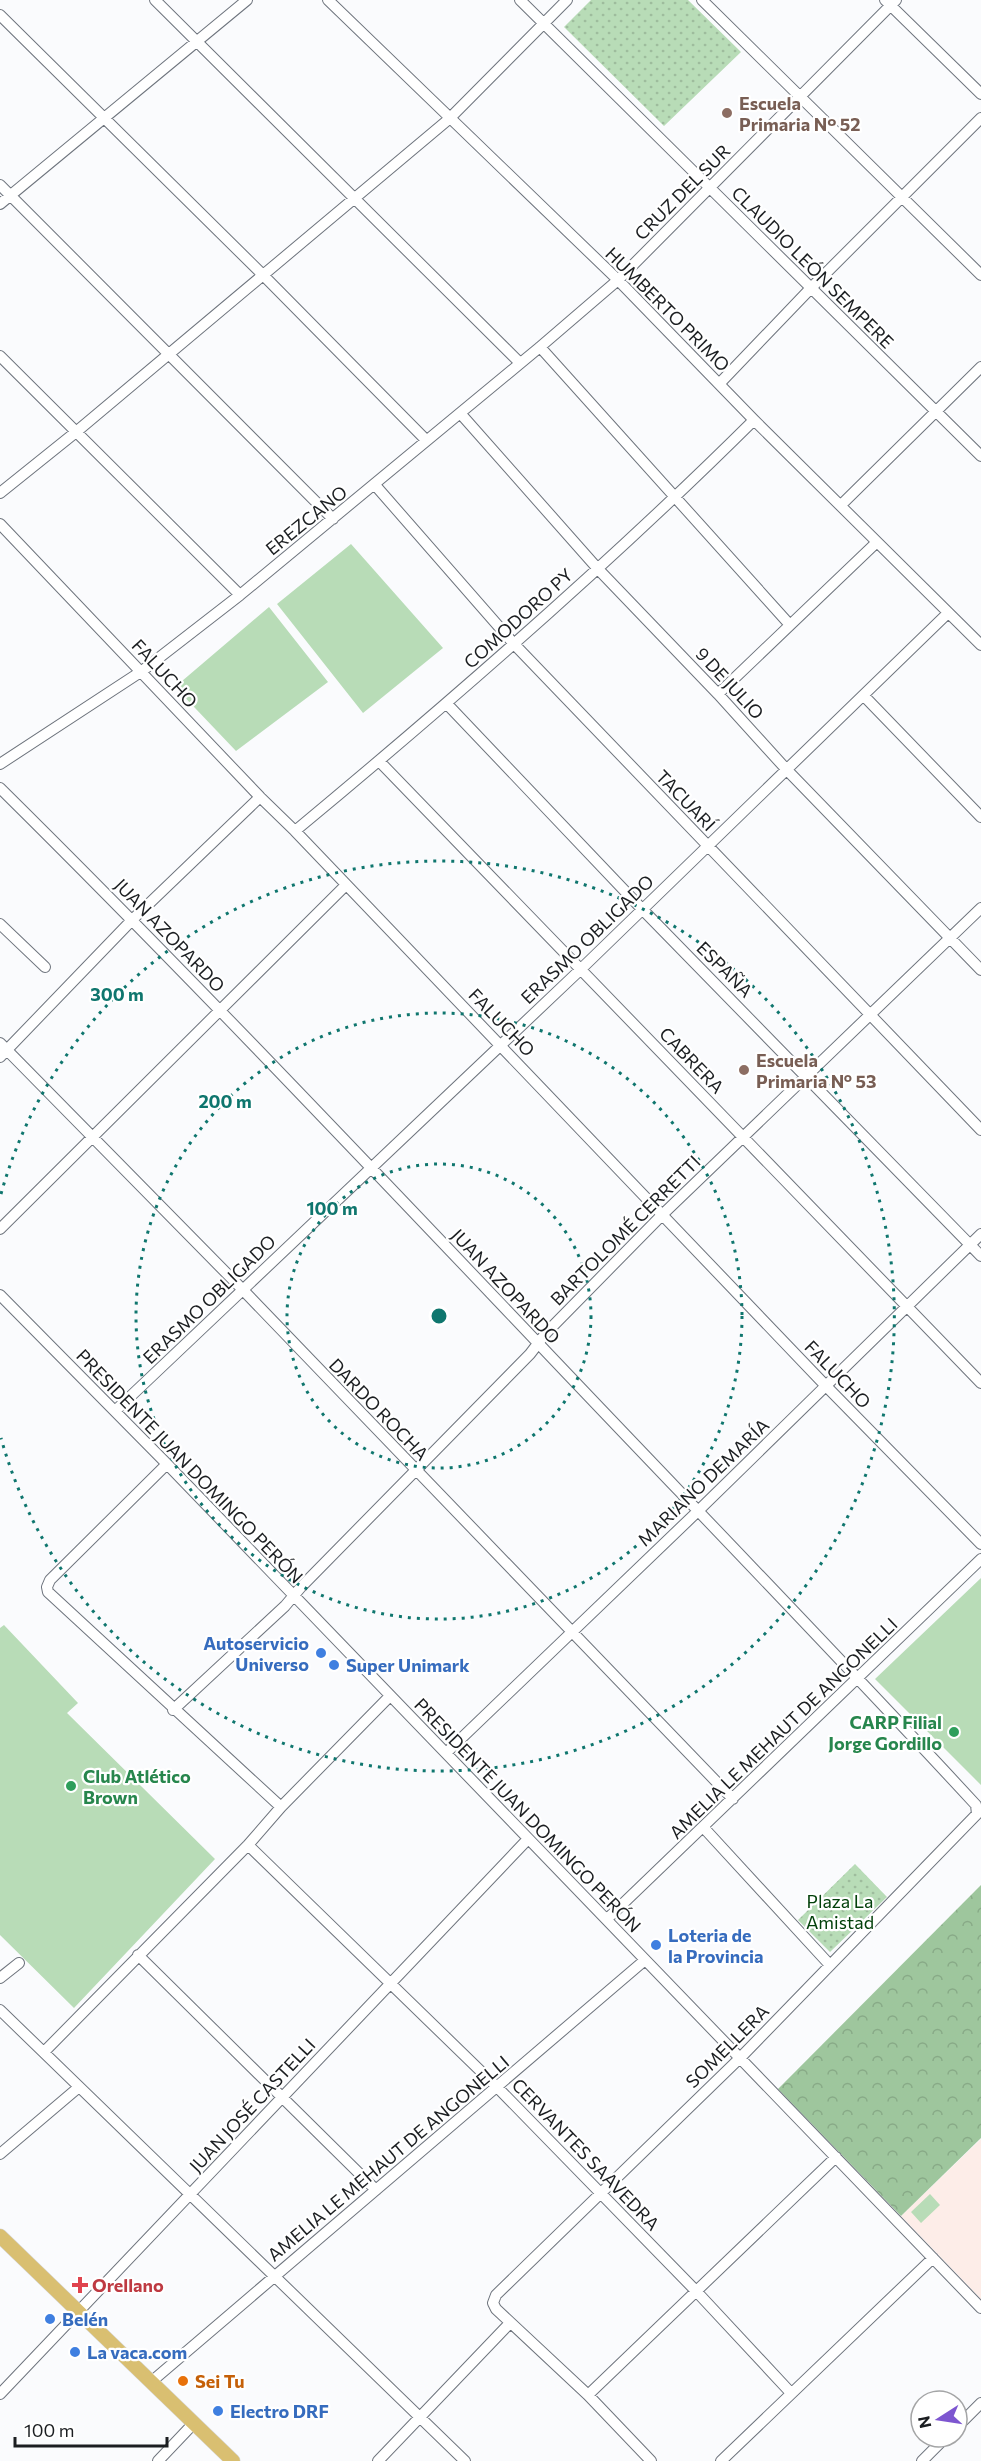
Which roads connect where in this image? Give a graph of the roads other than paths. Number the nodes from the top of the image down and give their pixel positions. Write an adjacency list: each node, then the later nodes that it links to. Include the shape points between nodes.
1 (155, 0): 10 (street)
2 (247, 0): 10 (street)
3 (328, 0): 14 (street, HUMBERTO PRIMO)
4 (520, 0): 9 (street, CLAUDIO LEÓN SEMPERE)
5 (567, 0): 9 (street)
6 (702, 0): 12 (street)
7 (891, 2): 11 (street); 12 (street, CRUZ DEL SUR)
8 (0, 15): 15 (street)
9 (544, 23): 14 (street); 17 (street, CLAUDIO LEÓN SEMPERE)
10 (198, 41): 15 (street); 20 (street)
11 (981, 94)
12 (800, 97): 17 (street, CRUZ DEL SUR); 19 (street)
13 (981, 118): 19 (street)
14 (449, 119): 20 (street); 24 (street, HUMBERTO PRIMO)
15 (104, 120): 18 (street); 22 (street)
16 (0, 185): 18 (street)
17 (709, 187): 24 (street, CRUZ DEL SUR); 25 (street, CLAUDIO LEÓN SEMPERE)
18 (10, 195): 21 (street); 27 (street)
19 (902, 197): 23 (street); 25 (street)
20 (355, 199): 22 (street); 29 (street)
21 (0, 204)
22 (263, 275): 27 (street); 36 (street)
23 (981, 275)
24 (618, 280): 26 (street, EREZCANO); 31 (street, HUMBERTO PRIMO)
25 (811, 288): 31 (street); 33 (street, CLAUDIO LEÓN SEMPERE)
26 (540, 347): 29 (street, EREZCANO); 40 (street)
27 (169, 354): 35 (street); 42 (street)
28 (0, 356): 35 (street)
29 (520, 363): 32 (street, EREZCANO)
30 (981, 367): 33 (street)
31 (719, 384): 34 (street, HUMBERTO PRIMO)
32 (460, 412): 36 (street, EREZCANO); 45 (street, 9 DE JULIO)
33 (936, 412): 37 (street, CLAUDIO LEÓN SEMPERE); 41 (street)
34 (754, 420): 40 (street, COMODORO PY); 41 (street, HUMBERTO PRIMO)
35 (76, 432): 39 (street); 46 (street)
36 (426, 440): 38 (street, EREZCANO)
37 (981, 456)
38 (375, 485): 42 (street, EREZCANO); 49 (street, TACUARÍ)
39 (0, 493)
40 (676, 497): 45 (street, COMODORO PY); 48 (street)
41 (841, 505): 44 (street, HUMBERTO PRIMO)
42 (333, 519): 46 (street, EREZCANO)
43 (0, 524): 51 (street, FALUCHO)
44 (877, 542): 47 (street, HUMBERTO PRIMO); 48 (street)
45 (598, 569): 49 (street, COMODORO PY); 52 (street, 9 DE JULIO)
46 (240, 595): 51 (street, EREZCANO)
47 (948, 613): 50 (street, HUMBERTO PRIMO); 53 (street, ERASMO OBLIGADO)
48 (790, 625): 52 (street)
49 (514, 644): 54 (street, COMODORO PY); 62 (street, TACUARÍ)
50 (981, 645)
51 (142, 671): 56 (street, EREZCANO); 59 (street, FALUCHO)
52 (718, 694): 57 (street, 9 DE JULIO)
53 (864, 696): 57 (street, ERASMO OBLIGADO); 60 (street)
54 (447, 704): 55 (street, COMODORO PY); 65 (street, ESPAÑA)
55 (379, 760): 61 (street, COMODORO PY); 70 (street, CABRERA)
56 (0, 764)
57 (786, 770): 62 (street, ERASMO OBLIGADO); 68 (street, 9 DE JULIO)
58 (0, 788): 66 (street, JUAN AZOPARDO)
59 (260, 797): 61 (street, FALUCHO); 66 (street)
60 (981, 817)
61 (295, 831): 63 (street, FALUCHO)
62 (707, 846): 65 (street, ERASMO OBLIGADO); 73 (street, TACUARÍ)
63 (346, 885): 72 (street); 74 (street, FALUCHO)
64 (981, 908): 68 (street, BARTOLOMÉ CERRETTI)
65 (642, 909): 70 (street, ERASMO OBLIGADO); 76 (street, ESPAÑA)
66 (133, 919): 72 (street, JUAN AZOPARDO); 75 (street)
67 (0, 924): 69 (street)
68 (950, 938): 71 (street, 9 DE JULIO); 73 (street, BARTOLOMÉ CERRETTI)
69 (45, 967)
70 (580, 970): 74 (street, ERASMO OBLIGADO); 78 (street, CABRERA)
71 (981, 970)
72 (221, 1012): 79 (street); 80 (street, JUAN AZOPARDO)
73 (871, 1014): 76 (street, BARTOLOMÉ CERRETTI); 77 (street, TACUARÍ)
74 (500, 1044): 80 (street, ERASMO OBLIGADO); 81 (street, FALUCHO)
75 (2, 1050): 79 (street, DARDO ROCHA)
76 (807, 1076): 78 (street, BARTOLOMÉ CERRETTI); 84 (street, ESPAÑA)
77 (981, 1130)
78 (743, 1136): 81 (street, BARTOLOMÉ CERRETTI); 88 (street, CABRERA)
79 (92, 1138): 82 (street); 86 (street, DARDO ROCHA)
80 (372, 1166): 86 (street, ERASMO OBLIGADO); 89 (street, JUAN AZOPARDO)
81 (662, 1215): 89 (street, BARTOLOMÉ CERRETTI); 91 (street, FALUCHO)
82 (0, 1229)
83 (981, 1234): 84 (street, MARIANO DEMARÍA)
84 (970, 1244): 85 (street, ESPAÑA); 88 (street, MARIANO DEMARÍA)
85 (981, 1256)
86 (243, 1290): 92 (street, ERASMO OBLIGADO); 94 (street, DARDO ROCHA)
87 (0, 1295): 92 (street, PRESIDENTE JUAN DOMINGO PERÓN)
88 (907, 1306): 90 (street, CABRERA); 91 (street, MARIANO DEMARÍA)
89 (538, 1343): 94 (street, BARTOLOMÉ CERRETTI); 95 (street, JUAN AZOPARDO)
90 (981, 1383)
91 (825, 1385): 95 (street, MARIANO DEMARÍA); 96 (street, FALUCHO)
92 (115, 1411): 93 (street, PRESIDENTE JUAN DOMINGO PERÓN)
93 (167, 1464): 98 (street, PRESIDENTE JUAN DOMINGO PERÓN); 102 (street, via 46,1587)
94 (414, 1470): 98 (street, BARTOLOMÉ CERRETTI); 99 (street, DARDO ROCHA)
95 (698, 1511): 99 (street, MARIANO DEMARÍA); 100 (street, JUAN AZOPARDO)
96 (981, 1544)
97 (981, 1559): 100 (street, AMELIA LE MEHAUT DE ANGONELLI)
98 (293, 1596): 101 (street, PRESIDENTE JUAN DOMINGO PERÓN); 102 (street, BARTOLOMÉ CERRETTI)
99 (571, 1632): 103 (street, MARIANO DEMARÍA); 104 (street, DARDO ROCHA)
100 (859, 1677): 104 (street, AMELIA LE MEHAUT DE ANGONELLI); 106 (street, JUAN AZOPARDO, via 976,1805)
101 (390, 1696): 103 (street, PRESIDENTE JUAN DOMINGO PERÓN); 105 (street)
102 (173, 1710): 105 (street)
103 (446, 1753): 108 (street, PRESIDENTE JUAN DOMINGO PERÓN)
104 (732, 1799): 107 (street, AMELIA LE MEHAUT DE ANGONELLI)
105 (281, 1807): 109 (street)
106 (976, 1814): 114 (street, SOMELLERA)
107 (703, 1827): 110 (street, AMELIA LE MEHAUT DE ANGONELLI); 114 (street)
108 (528, 1839): 110 (street, PRESIDENTE JUAN DOMINGO PERÓN); 116 (street, JUAN JOSÉ CASTELLI)
109 (248, 1845): 111 (street); 116 (street, CERVANTES SAAVEDRA)
110 (607, 1919): 112 (street, PRESIDENTE JUAN DOMINGO PERÓN)
111 (138, 1955): 118 (street); 122 (street)
112 (645, 1960): 119 (street, PRESIDENTE JUAN DOMINGO PERÓN); 121 (street, AMELIA LE MEHAUT DE ANGONELLI)
113 (19, 1963): 115 (street)
114 (829, 1964): 119 (street, SOMELLERA)
115 (0, 1978)
116 (391, 1983): 121 (street, CERVANTES SAAVEDRA); 122 (street, JUAN JOSÉ CASTELLI)
117 (0, 2010): 118 (street)
118 (44, 2052): 120 (street)
119 (741, 2057): 124 (street, PRESIDENTE JUAN DOMINGO PERÓN); 126 (street, SOMELLERA)
120 (79, 2087): 123 (street); 127 (street)
121 (497, 2087): 125 (street, AMELIA LE MEHAUT DE ANGONELLI); 126 (street, CERVANTES SAAVEDRA)
122 (280, 2097): 125 (street); 127 (street, JUAN JOSÉ CASTELLI)
123 (0, 2154)
124 (836, 2157): 129 (street, PRESIDENTE JUAN DOMINGO PERÓN); 131 (street)
125 (376, 2190): 130 (street, AMELIA LE MEHAUT DE ANGONELLI)
126 (600, 2193): 131 (street, CERVANTES SAAVEDRA); 134 (street, SOMELLERA, via 496,2295 496,2309)
127 (190, 2195): 130 (street); 133 (street, JUAN JOSÉ CASTELLI)
128 (0, 2236): 133 (main road)
129 (933, 2258): 132 (street, PRESIDENTE JUAN DOMINGO PERÓN); 136 (street)
130 (274, 2277): 135 (street, AMELIA LE MEHAUT DE ANGONELLI); 141 (street)
131 (696, 2291): 136 (street, CERVANTES SAAVEDRA); 138 (street)
132 (981, 2308)
133 (78, 2311): 135 (main road); 137 (street, JUAN JOSÉ CASTELLI)
134 (510, 2323): 138 (street); 141 (street)
135 (151, 2382): 142 (main road)
136 (791, 2393): 149 (street)
137 (0, 2394)
138 (588, 2394): 148 (street)
139 (981, 2403): 140 (street)
140 (969, 2415)
141 (420, 2416): 146 (street); 147 (street)
142 (194, 2423): 144 (street); 145 (main road)
143 (934, 2449): 150 (street)
144 (158, 2461)
145 (233, 2461)
146 (378, 2461)
147 (465, 2461)
148 (651, 2461)
149 (721, 2461)
150 (922, 2461)

